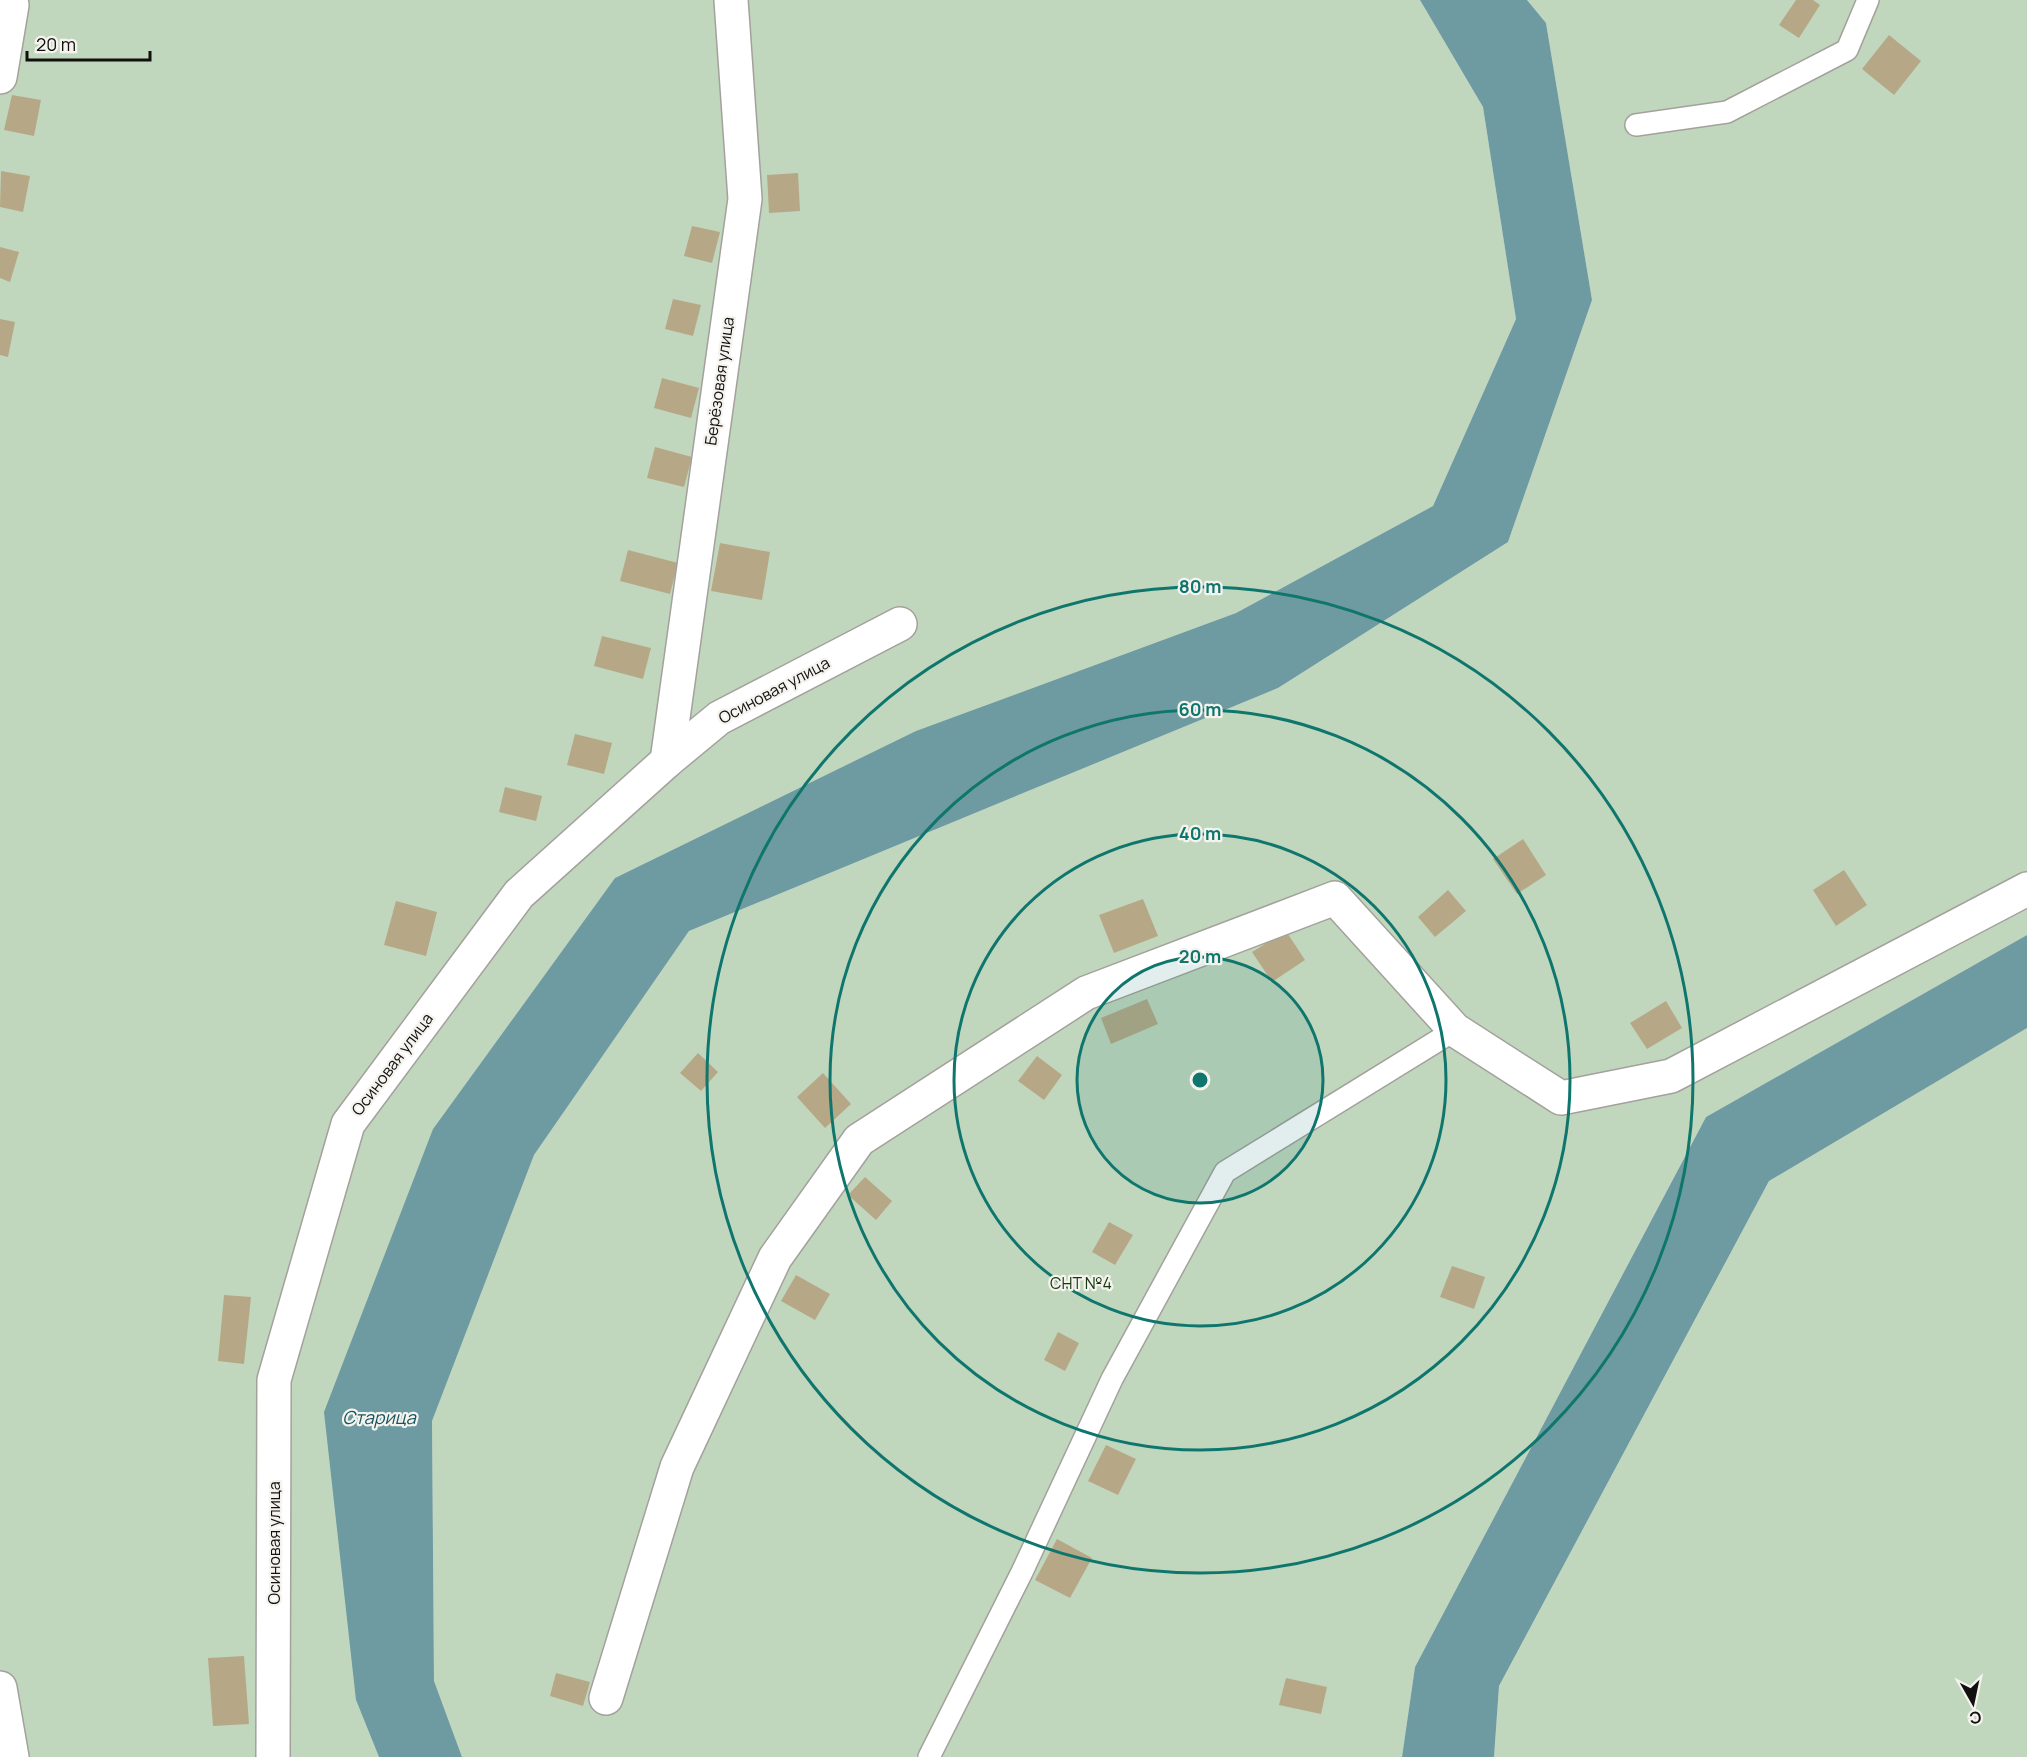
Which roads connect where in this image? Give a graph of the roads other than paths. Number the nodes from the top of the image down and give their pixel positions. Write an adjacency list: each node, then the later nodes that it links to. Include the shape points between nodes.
1 (731, 0): 7 (street, Берёзовая улица, via 745,199)
2 (1868, 0): 5 (lane, via 1847,50 1727,112)
3 (12, 5): 4 (street)
4 (0, 76)
5 (1636, 125)
6 (900, 624): 7 (street, Осиновая улица, via 719,718)
7 (667, 761): 13 (street, Осиновая улица, via 519,894 348,1124 274,1380)
8 (2027, 889): 9 (street, via 1671,1076 1561,1098)
9 (1455, 1029): 11 (street, via 1335,898 1086,993 859,1140 775,1258 677,1467); 14 (lane, via 1225,1172 1112,1379 1022,1572)
10 (0, 1688): 12 (street)
11 (606, 1698)
12 (12, 1757)
13 (273, 1757)
14 (929, 1757)

